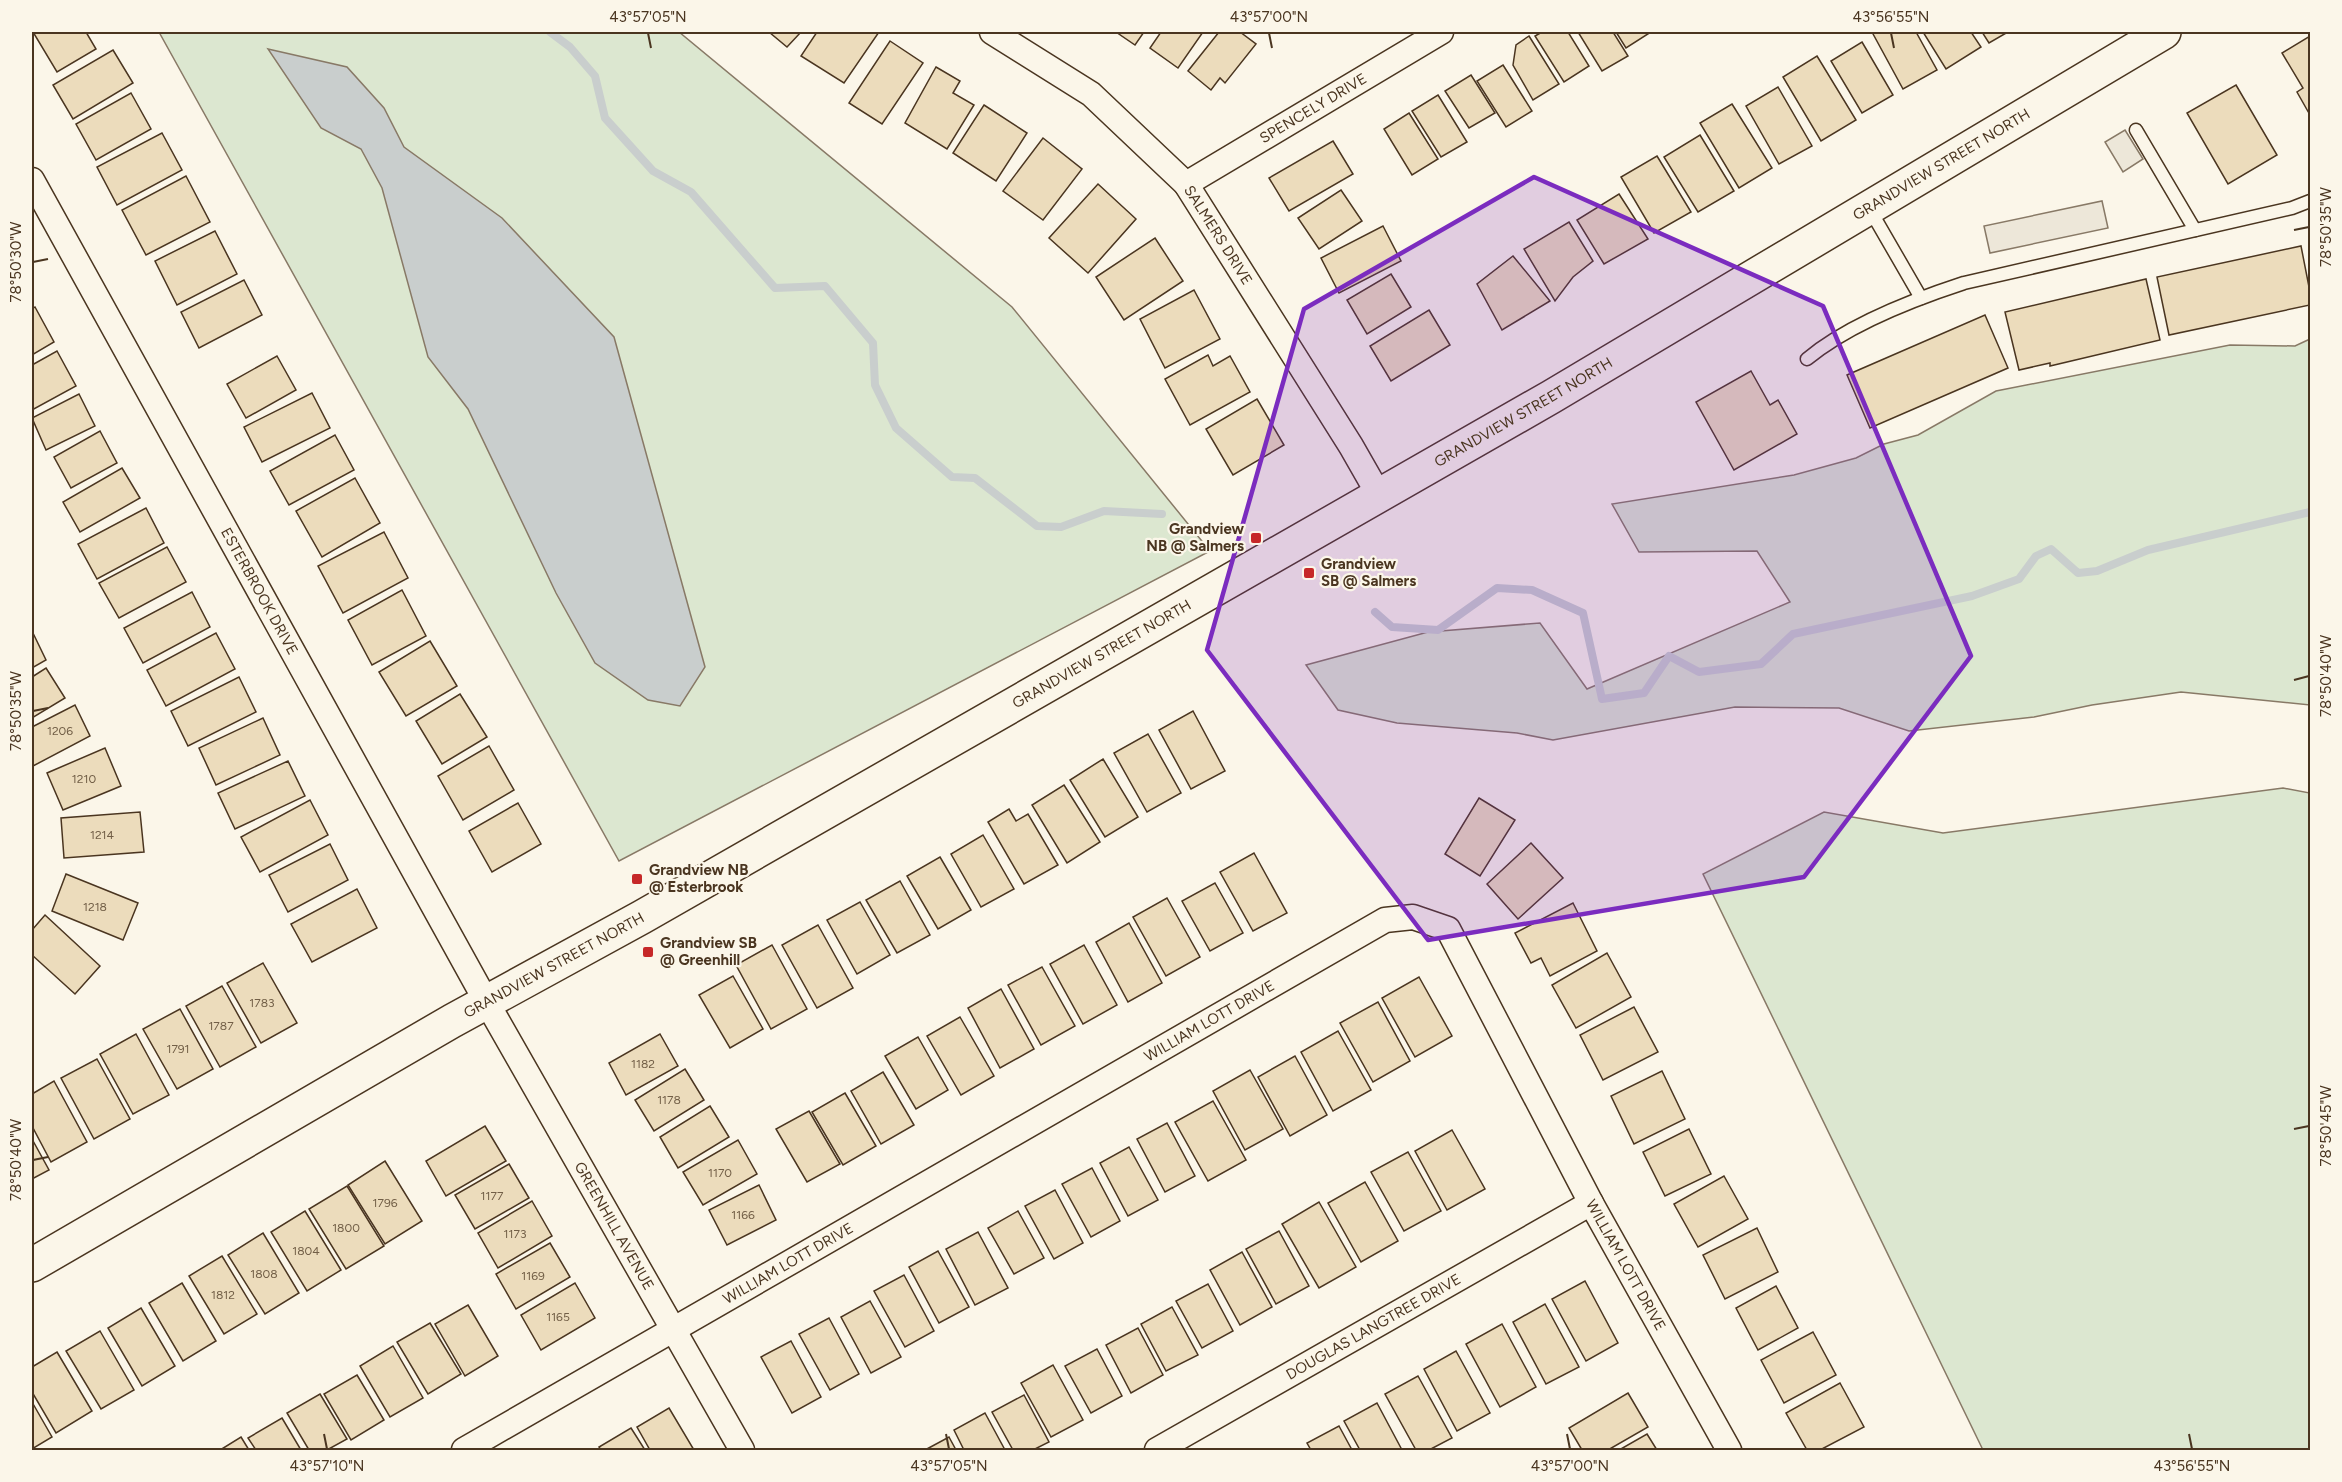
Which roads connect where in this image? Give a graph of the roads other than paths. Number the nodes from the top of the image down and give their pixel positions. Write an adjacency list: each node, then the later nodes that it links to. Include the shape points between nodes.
1 (992, 32): 5 (street, SALMERS DRIVE, via 1091,94)
2 (1441, 32): 5 (street, SPENCELY DRIVE)
3 (2164, 32): 8 (street, GRANDVIEW STREET NORTH)
4 (2136, 130): 9 (lane)
5 (1186, 184): 12 (street, SALMERS DRIVE)
6 (33, 185): 13 (street, ESTERBROOK DRIVE)
7 (2310, 201): 9 (lane)
8 (1868, 207): 10 (lane); 12 (street, GRANDVIEW STREET NORTH)
9 (2195, 230): 10 (lane, via 1964,283)
10 (1921, 298): 11 (lane, via 1828,341)
11 (1807, 359)
12 (1379, 495): 13 (street, GRANDVIEW STREET NORTH, via 642,917)
13 (486, 1001): 15 (street, GRANDVIEW STREET NORTH); 16 (street, GREENHILL AVENUE)
14 (1591, 1203): 16 (street, WILLIAM LOTT DRIVE, via 1448,929 1413,917 1385,920); 19 (street, DOUGLAS LANGTREE DRIVE); 20 (street, WILLIAM LOTT DRIVE)
15 (32, 1265)
16 (672, 1330): 17 (street, WILLIAM LOTT DRIVE); 18 (street, GREENHILL AVENUE)
17 (464, 1450)
18 (741, 1450)
19 (1157, 1450)
20 (1729, 1450)

